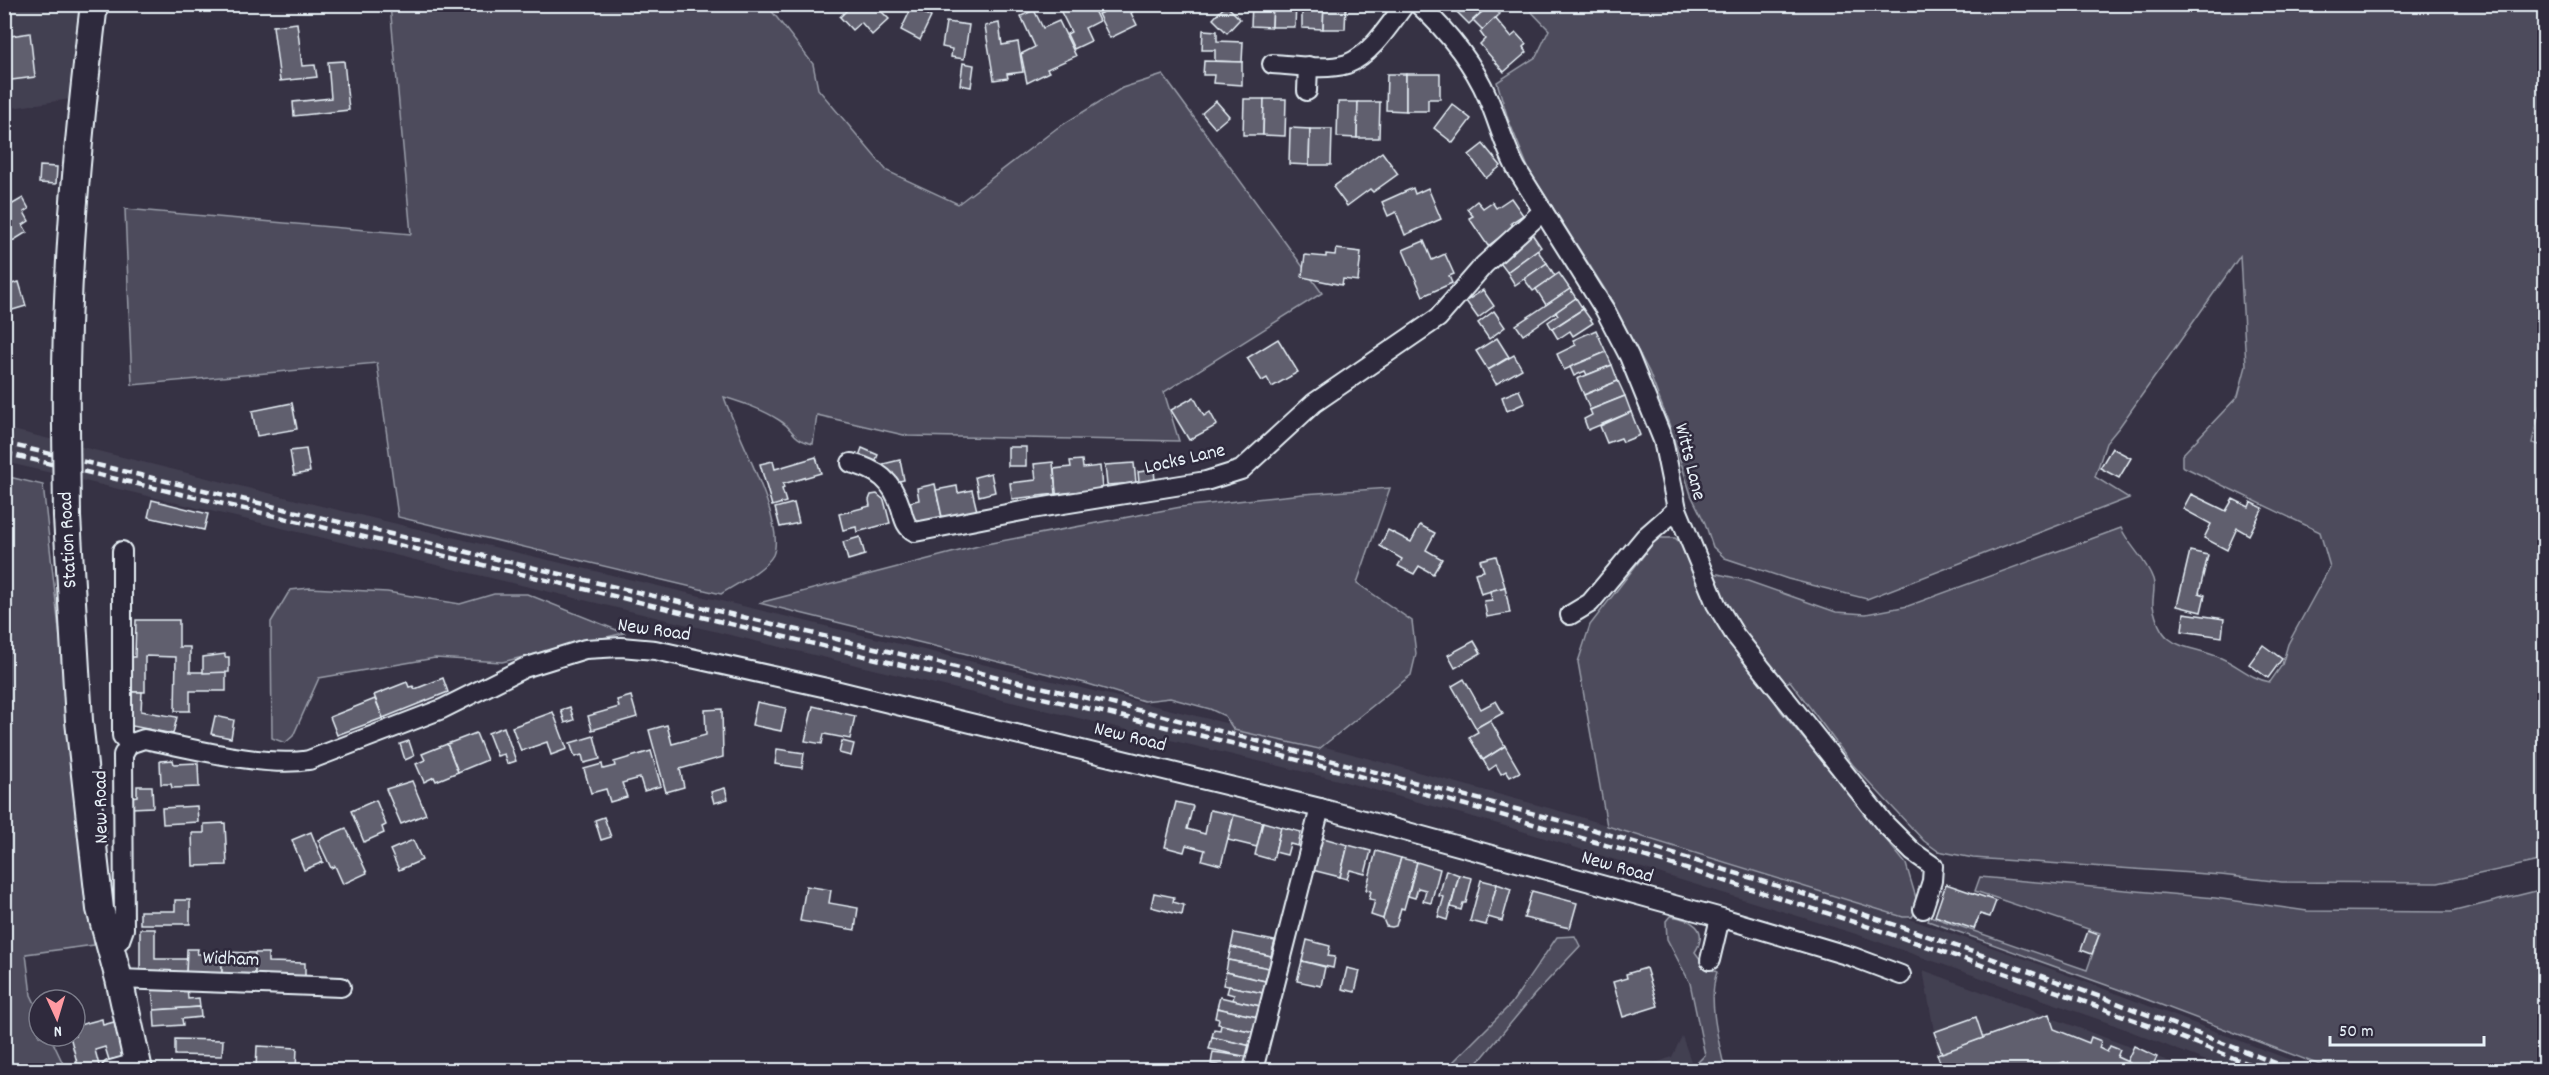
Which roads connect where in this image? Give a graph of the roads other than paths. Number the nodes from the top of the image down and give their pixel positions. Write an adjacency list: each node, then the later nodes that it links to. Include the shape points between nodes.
1 (94, 4): 16 (street, Station Road, bridge, via 68,283 67,518 82,749 100,909)
2 (1406, 4): 5 (street, via 1355,60 1337,66)
3 (1418, 4): 7 (street, Witts Lane, via 1468,62 1487,96 1508,152)
4 (1272, 64): 5 (street)
5 (1308, 66): 6 (street)
6 (1306, 91)
7 (1542, 211): 8 (street, Locks Lane, via 1484,265 1438,318 1314,403 1251,462 1227,475 915,532 906,525 890,485 870,468); 9 (street, Witts Lane, via 1605,310 1629,356 1663,440)
8 (851, 463)
9 (1677, 509): 11 (street, via 1645,537 1590,603); 14 (street, Witts Lane, via 1716,604 1735,635 1885,824 1933,866)
10 (122, 551): 12 (street, via 122,736)
11 (1570, 615)
12 (129, 744): 13 (street, New Road, via 144,739 268,761 309,760 442,708 525,668 585,649 621,647 655,650 827,688); 16 (street, New Road, via 123,755 124,929 120,940)
13 (1320, 808): 15 (street, New Road); 23 (street)
14 (1923, 909)
15 (1720, 918): 17 (street); 18 (street, New Road)
16 (109, 946): 19 (street, Station Road)
17 (1710, 960)
18 (1901, 975)
19 (119, 979): 20 (street, Widham); 21 (street, Station Road)
20 (341, 987)
21 (138, 1067): 22 (street)
22 (111, 1071)
23 (1253, 1071)

